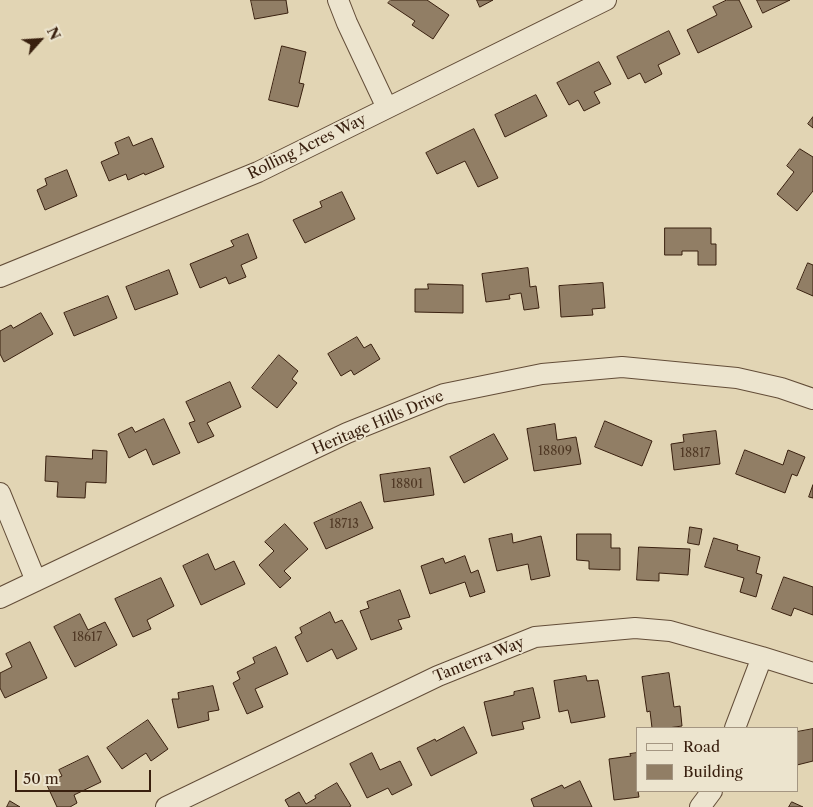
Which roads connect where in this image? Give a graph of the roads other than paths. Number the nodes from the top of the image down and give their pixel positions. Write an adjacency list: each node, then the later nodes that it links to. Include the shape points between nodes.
1 (338, 0): 3 (street)
2 (606, 0): 3 (street, Rolling Acres Way)
3 (387, 108): 4 (street, Rolling Acres Way, via 258,172)
4 (0, 277)
5 (813, 399): 7 (street, Heritage Hills Drive, via 737,378 622,367 542,374 444,394 347,433)
6 (0, 493): 7 (street)
7 (36, 581): 8 (street, Heritage Hills Drive)
8 (0, 598)
9 (762, 657): 10 (street, Tanterra Way); 11 (street); 13 (street, Tanterra Way, via 670,631 636,628 535,636 438,676)
10 (813, 673)
11 (735, 727)
12 (711, 792): 14 (street)
13 (166, 807)
14 (700, 807)

